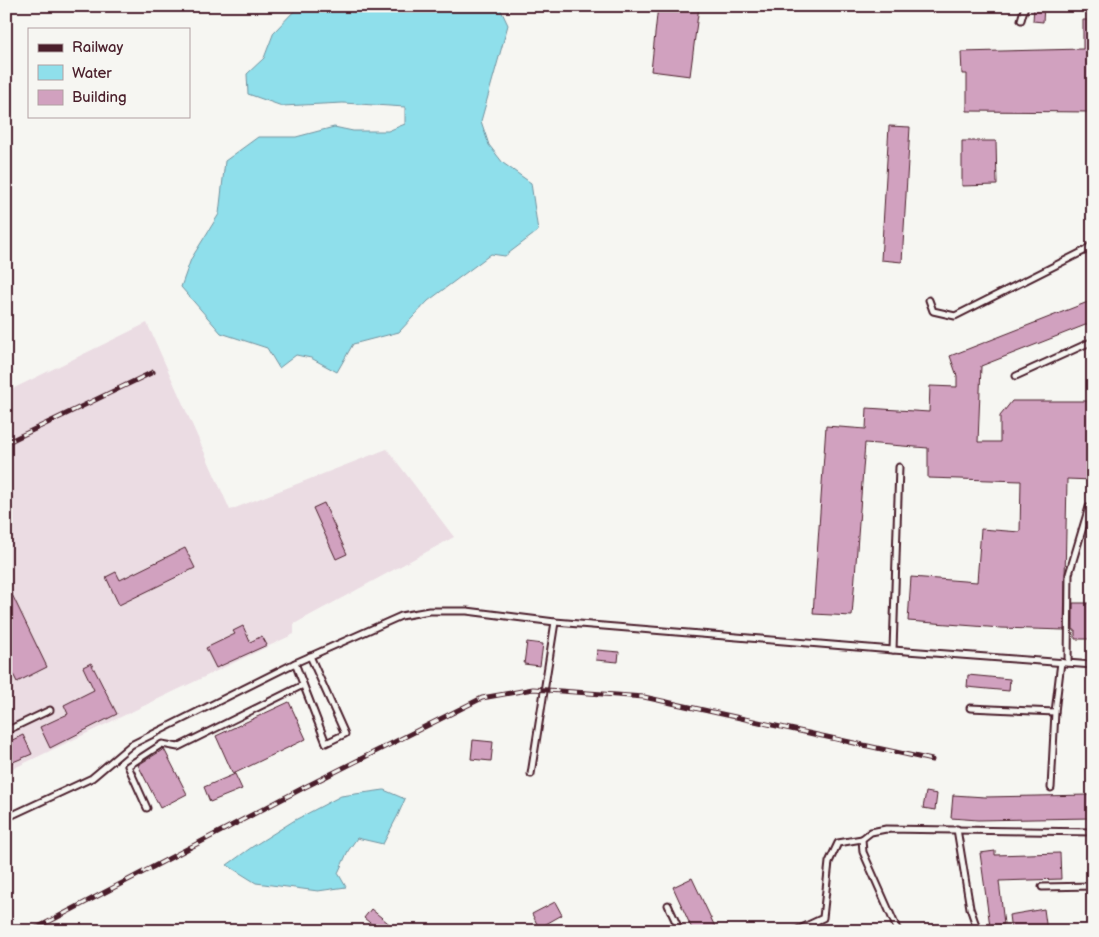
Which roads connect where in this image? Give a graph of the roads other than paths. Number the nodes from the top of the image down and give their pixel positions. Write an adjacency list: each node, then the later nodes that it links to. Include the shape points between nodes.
1 (1025, 6): 2 (lane)
2 (1021, 20)
3 (1093, 244): 4 (lane, via 955,316 933,311)
4 (929, 300)
5 (1093, 341): 6 (lane)
6 (1016, 376)
7 (899, 467): 10 (lane)
8 (1093, 507): 14 (lane, via 1090,507 1069,574)
9 (555, 622): 10 (lane); 11 (lane, via 467,611 429,611 401,616); 21 (lane)
10 (893, 650): 12 (lane)
11 (310, 656): 13 (lane); 16 (lane, via 345,734 326,744)
12 (1061, 662): 14 (lane); 19 (lane)
13 (295, 663): 16 (lane); 24 (lane, via 131,745 92,778)
14 (1068, 663): 15 (lane)
15 (1093, 665)
16 (303, 685): 23 (lane, via 178,747 162,744 128,766)
17 (970, 708): 19 (lane)
18 (50, 710): 20 (lane)
19 (1055, 712): 22 (lane)
20 (6, 730)
21 (531, 774)
22 (1051, 788)
23 (147, 808)
24 (6, 818)
25 (957, 829): 26 (lane); 27 (lane, via 886,829 871,832); 34 (lane, via 970,908)
26 (1093, 832)
27 (862, 839): 32 (lane, via 838,844 829,862 823,918); 33 (lane, via 863,852)
28 (1093, 886): 29 (lane)
29 (1042, 887)
30 (668, 905): 31 (lane)
31 (680, 931)
32 (795, 931)
33 (898, 931)
34 (978, 931)

